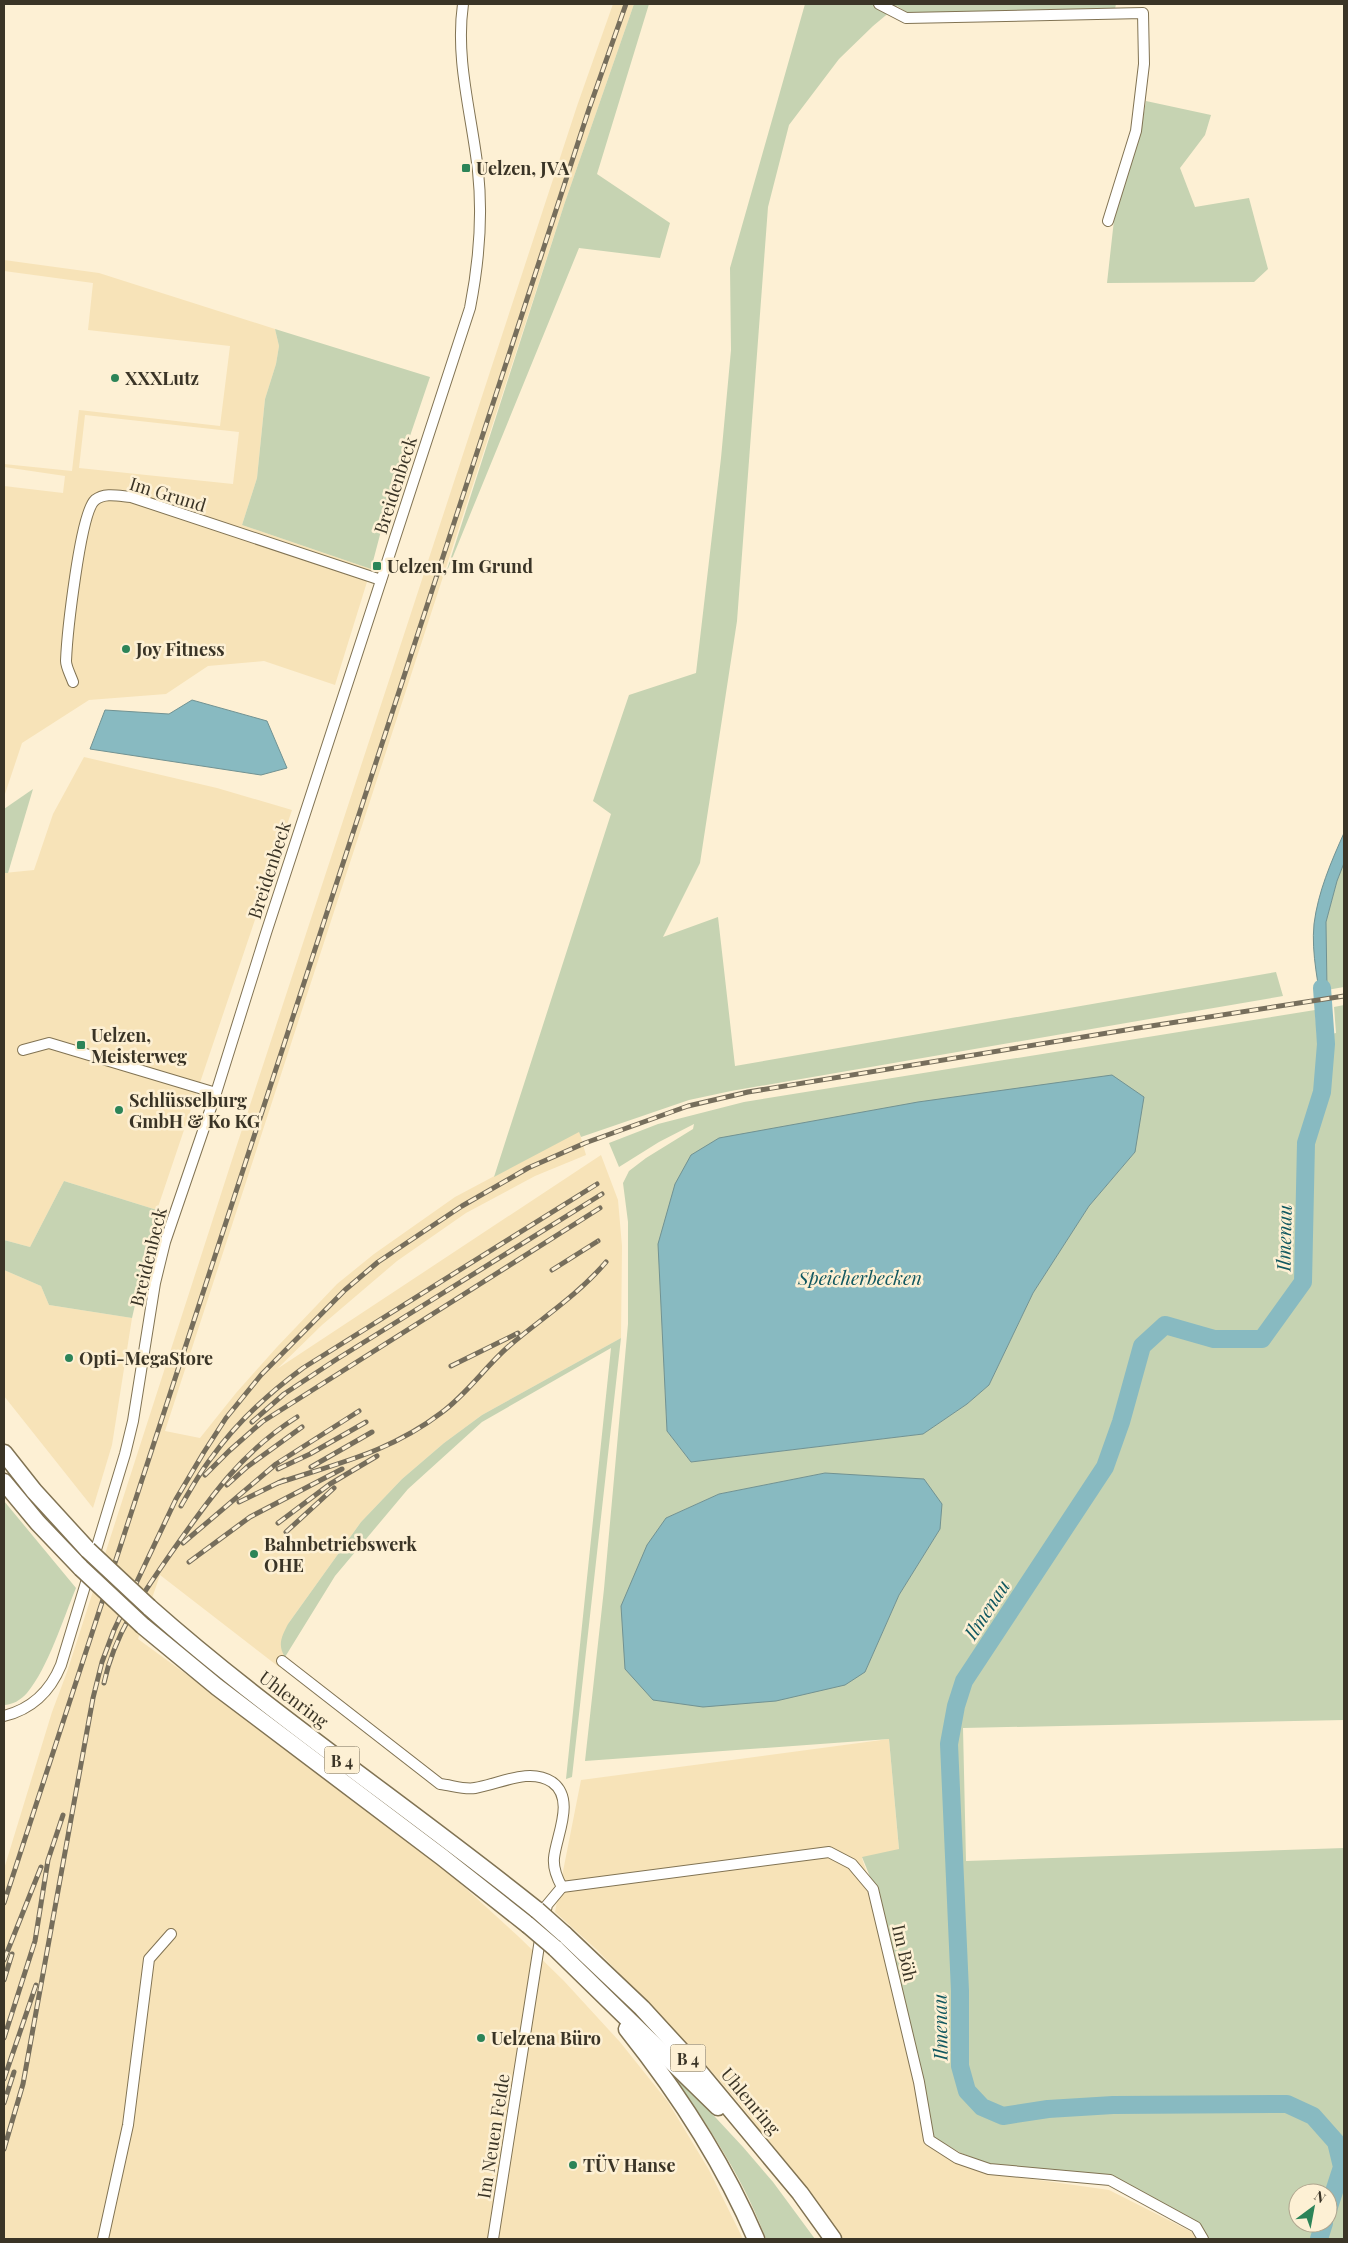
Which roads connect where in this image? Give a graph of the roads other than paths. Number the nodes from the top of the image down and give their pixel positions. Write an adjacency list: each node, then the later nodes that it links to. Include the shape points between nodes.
1 (463, 4): 4 (street, Breidenbeck, via 461,67 478,169 481,211 476,274 470,308)
2 (879, 4): 3 (street, via 906,18 1143,13 1144,64 1136,131)
3 (1108, 221)
4 (381, 580): 5 (street, Im Grund, via 131,497 107,494 90,505 84,526 66,663); 7 (street, Breidenbeck)
5 (74, 682)
6 (23, 1050): 7 (street, via 49,1042)
7 (216, 1093): 11 (street, Breidenbeck, via 165,1242 123,1462 61,1665 39,1700 20,1712)
8 (4, 1453): 15 (highway, Uhlenring / B 4, bridge, via 88,1550 149,1607 226,1672 458,1847 564,1934 688,2057)
9 (4, 1482): 14 (highway, Uhlenring / B 4, bridge, via 81,1568 143,1626 217,1687 442,1857)
10 (282, 1661): 12 (street, via 440,1784 472,1789 528,1775 540,1776 554,1783 562,1794 564,1805 553,1860)
11 (4, 1716)
12 (559, 1890): 17 (street, Im Neuen Felde, via 547,1905 533,1973); 20 (street, Im Böh, via 829,1852 852,1864 874,1888 919,2082 929,2140 957,2158 990,2169 1110,2180 1196,2227)
13 (171, 1934): 16 (street, via 149,1960 128,2125)
14 (576, 1968): 15 (highway, B 4, via 690,2078); 18 (highway, via 629,2031 677,2096 727,2178)
15 (800, 2194): 19 (highway, Uhlenring / B 4)
16 (103, 2239)
17 (493, 2239)
18 (756, 2239)
19 (833, 2239)
20 (1203, 2239)

